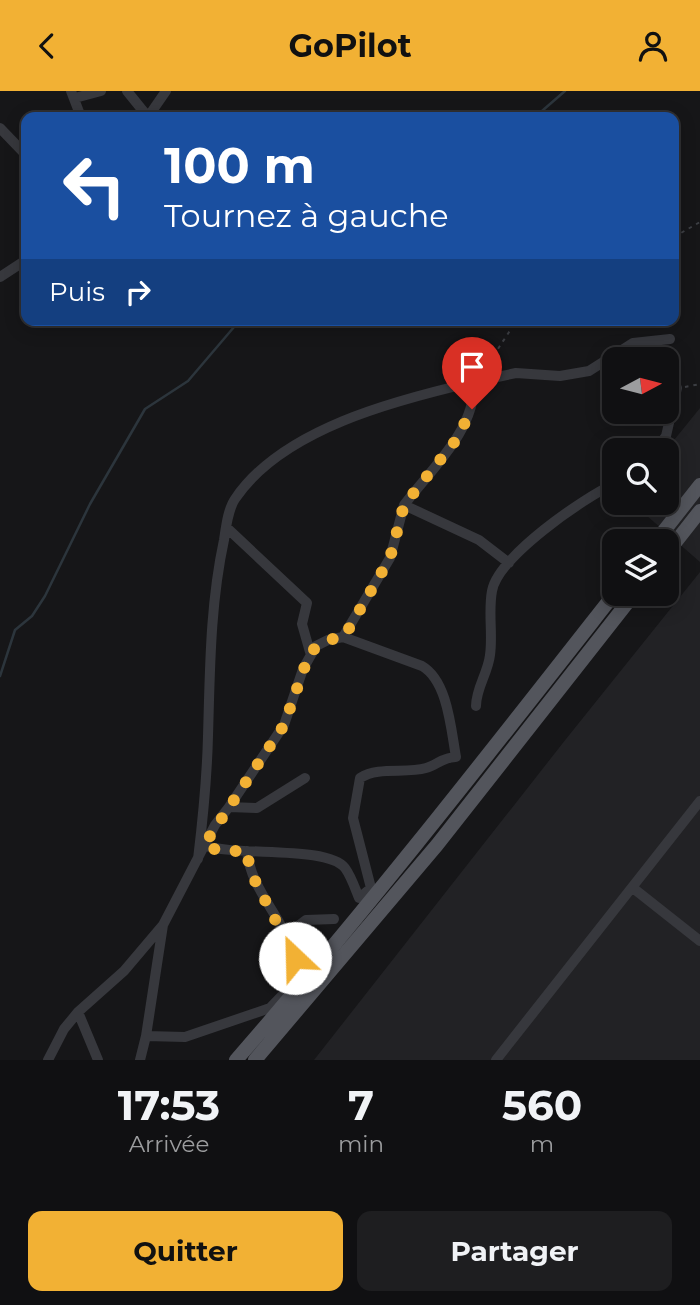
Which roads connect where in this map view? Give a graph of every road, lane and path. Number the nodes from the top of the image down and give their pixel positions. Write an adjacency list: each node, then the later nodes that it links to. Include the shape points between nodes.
1 (101, 91): 4 (street)
2 (127, 91): 6 (street)
3 (166, 91): 7 (street)
4 (73, 95): 5 (street)
5 (79, 112)
6 (144, 112)
7 (151, 112)
8 (0, 128): 9 (street)
9 (21, 150)
10 (700, 222): 11 (path)
11 (679, 234)
12 (21, 263): 13 (street)
13 (0, 277)
14 (513, 326): 17 (path)
15 (670, 339): 16 (street)
16 (630, 346): 17 (street, via 589,371 560,376 516,373)
17 (474, 382): 22 (street, via 474,401 465,424); 24 (street, via 387,405 321,430 248,483 233,501)
18 (700, 384): 19 (path)
19 (679, 388)
20 (700, 485): 25 (main road)
21 (602, 492): 27 (street, via 558,520)
22 (404, 505): 27 (street, via 479,540); 30 (street, via 390,558)
23 (700, 511): 26 (main road)
24 (226, 527): 31 (street, via 307,603 302,624); 38 (street, via 209,644 206,784)
25 (665, 529)
26 (679, 538)
27 (509, 563): 32 (street, via 497,576 492,591 490,657)
28 (605, 606): 49 (main road, via 431,827)
29 (625, 606): 50 (main road, via 437,845)
30 (344, 637): 31 (street, via 328,640); 37 (street, via 422,666 433,675 456,757 445,757 426,768 360,778 353,818 370,888 359,898 345,868 334,860)
31 (310, 652): 35 (street, via 284,725)
32 (476, 706)
33 (305, 778): 35 (street, via 257,808)
34 (700, 801): 39 (street)
35 (229, 807): 36 (street)
36 (204, 845): 37 (street, via 220,851); 38 (street)
37 (247, 851): 42 (street, via 250,871)
38 (198, 859): 41 (street)
39 (633, 888): 43 (street); 51 (street)
40 (334, 919): 42 (street, via 306,920)
41 (163, 925): 44 (street, via 124,971); 45 (street)
42 (286, 935): 45 (street, via 296,955 297,980 270,1008 185,1037)
43 (700, 941)
44 (78, 1012): 46 (street); 47 (street)
45 (146, 1036): 48 (street)
46 (48, 1060)
47 (98, 1060)
48 (141, 1060)
49 (236, 1060)
50 (255, 1060)
51 (496, 1060)

